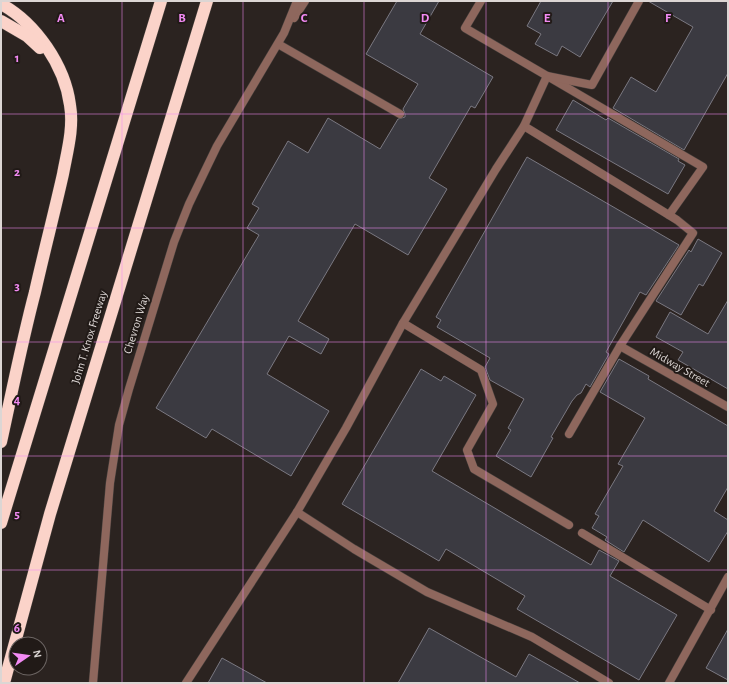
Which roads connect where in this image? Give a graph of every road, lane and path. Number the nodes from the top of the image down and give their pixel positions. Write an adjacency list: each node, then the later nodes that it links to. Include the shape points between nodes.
1 (161, 1): 22 (highway)
2 (207, 1): 27 (highway, John T. Knox Freeway, via 50,514)
3 (297, 1): 9 (street, Chevron Way)
4 (306, 1): 9 (street)
5 (481, 1): 12 (street, via 465,28)
6 (639, 1): 12 (street, via 592,85)
7 (1, 4): 11 (highway, via 34,31)
8 (1, 21): 11 (highway, via 27,36)
9 (284, 33): 10 (street, Chevron Way)
10 (278, 44): 13 (street); 28 (street, Chevron Way, via 217,146 189,204 174,242 129,389 119,425 110,483)
11 (59, 67): 20 (highway, via 71,106 71,130)
12 (548, 76): 14 (street); 15 (street, via 703,167)
13 (400, 114)
14 (524, 126): 15 (street); 16 (street)
15 (669, 215): 17 (street, via 694,233)
16 (403, 323): 21 (street); 23 (street, via 482,370 493,404 467,450 474,469)
17 (620, 346): 18 (street, Midway Street); 19 (street)
18 (728, 407)
19 (569, 434)
20 (1, 442)
21 (297, 512): 29 (street); 30 (street, via 427,592 532,637)
22 (1, 523)
23 (569, 525)
24 (582, 533): 26 (street)
25 (728, 577): 26 (street)
26 (711, 610): 31 (street)
27 (4, 683)
28 (93, 683)
29 (186, 683)
30 (609, 683)
31 (669, 683)

